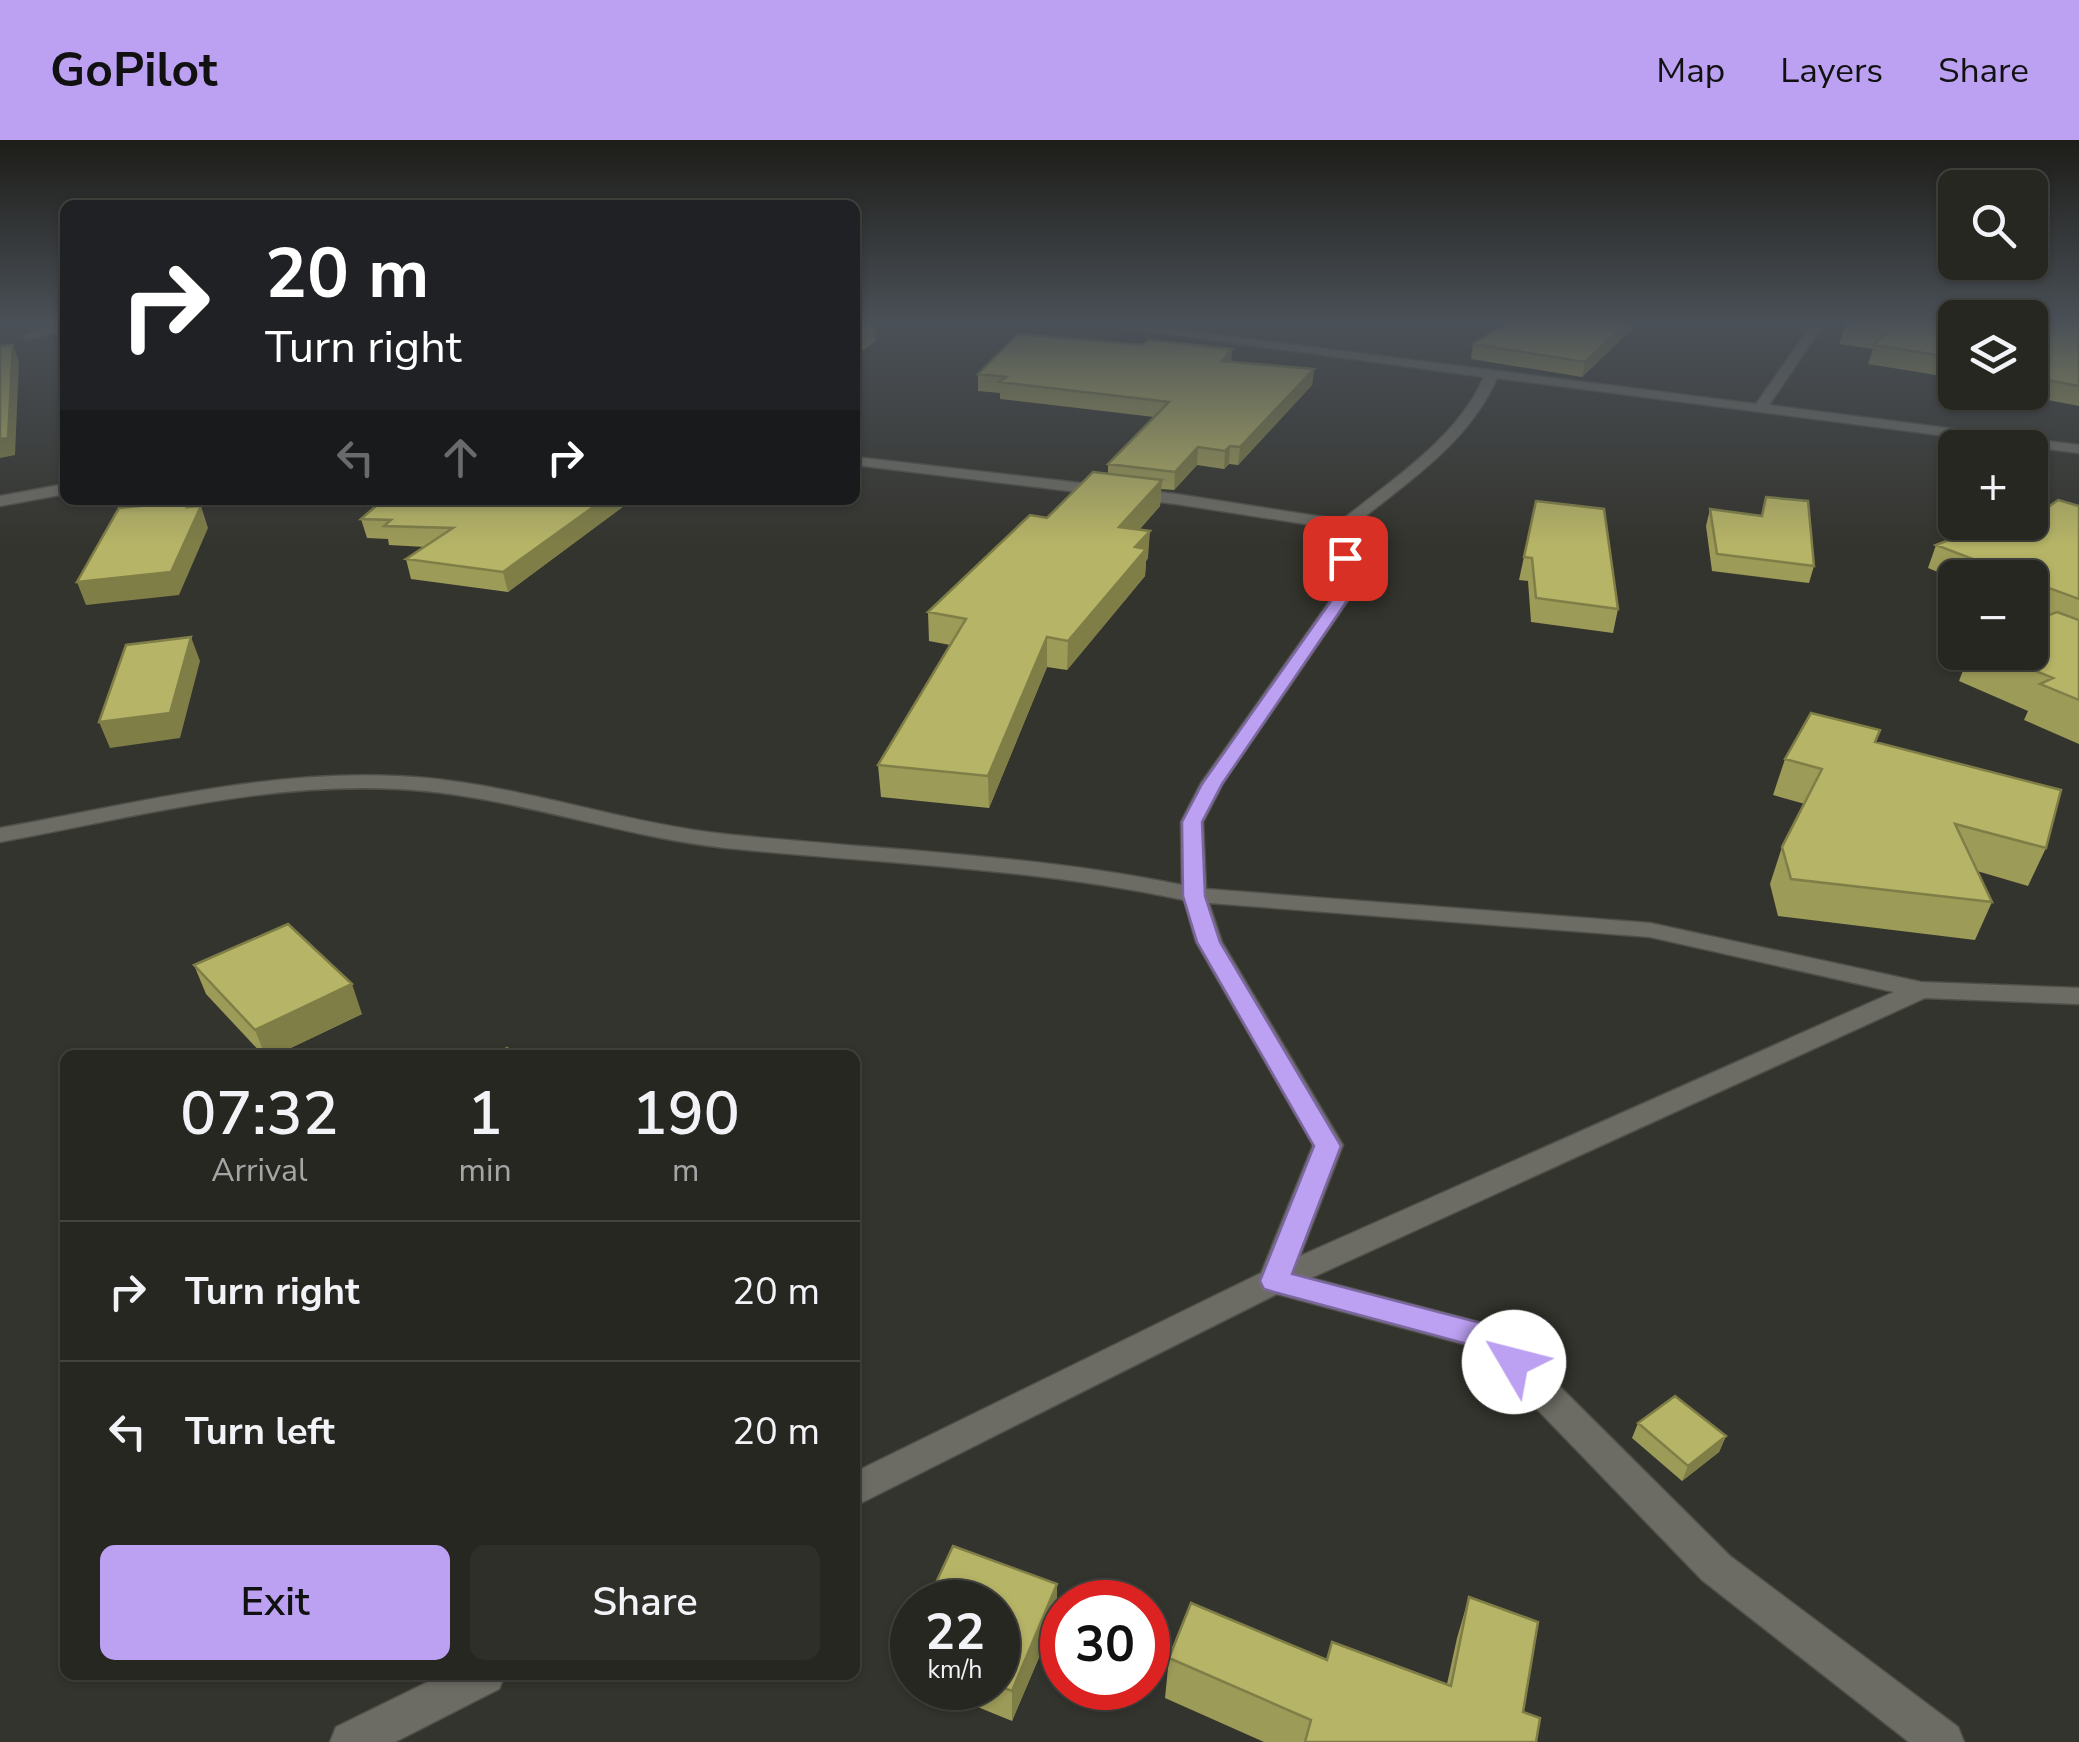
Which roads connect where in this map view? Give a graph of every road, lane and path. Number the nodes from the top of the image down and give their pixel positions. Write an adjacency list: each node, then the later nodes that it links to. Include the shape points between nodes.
1 (1484, 396): 9 (street, via 1444,442)
2 (1664, 396): 4 (street)
3 (1768, 396): 4 (street)
4 (1760, 408): 5 (street)
5 (2079, 449)
6 (860, 463): 9 (street)
7 (60, 490): 8 (street)
8 (0, 501)
9 (1345, 525): 11 (street, via 1346,592 1192,822)
10 (0, 835): 11 (street, via 285,784 398,782 718,840 1108,877)
11 (1194, 896): 12 (street, via 1650,930); 14 (street, via 1209,942 1328,1146)
12 (1921, 990): 13 (street); 14 (street)
13 (2079, 996)
14 (1274, 1281): 15 (street); 18 (street, via 1489,1337 1716,1568)
15 (860, 1488)
16 (475, 1680): 17 (street)
17 (351, 1742)
18 (1942, 1742)

